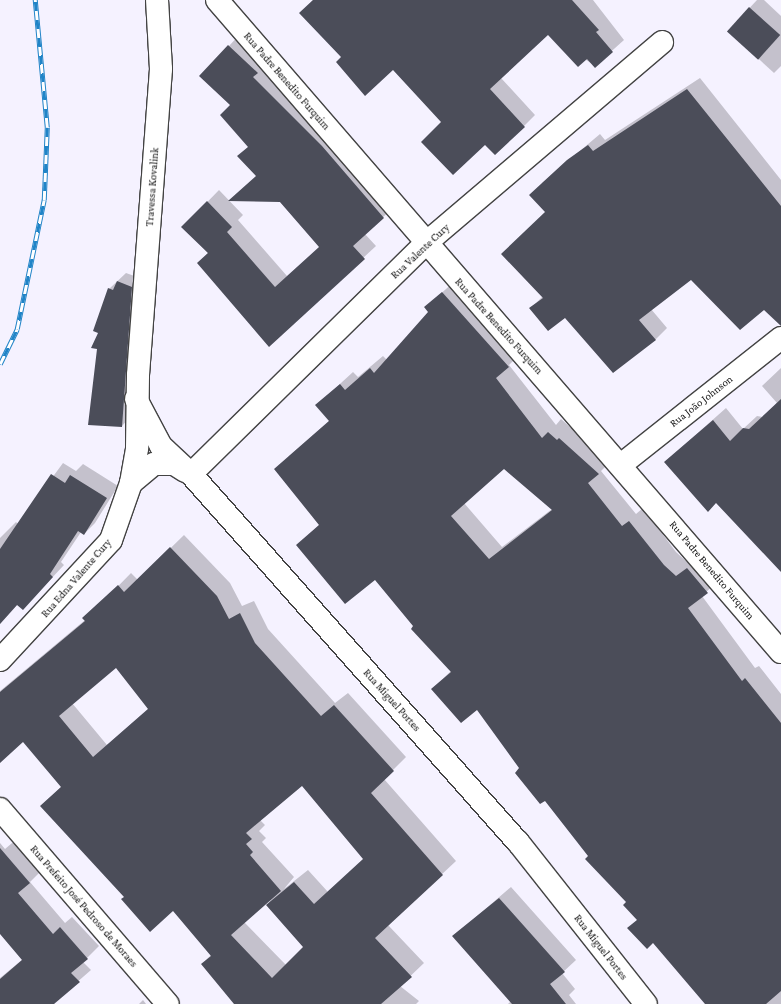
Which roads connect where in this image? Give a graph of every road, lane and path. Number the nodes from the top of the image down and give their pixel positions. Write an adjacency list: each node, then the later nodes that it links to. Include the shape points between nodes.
1 (157, 0): 6 (street, Travessa Kovalink, via 161,69)
2 (217, 0): 4 (street, Rua Padre Benedito Furquim)
3 (662, 42): 4 (street, Rua Valente Cury)
4 (426, 243): 8 (street, Rua Padre Benedito Furquim); 9 (street, Rua Valente Cury)
5 (781, 338): 8 (street, Rua João Johnson)
6 (138, 375): 7 (street, Rua Edna Valente Cury)
7 (136, 399): 9 (street, Rua Miguel Portes, via 151,433); 10 (street, Rua Edna Valente Cury, via 137,448)
8 (622, 464): 11 (street, Rua Padre Benedito Furquim)
9 (191, 474): 10 (street, via 174,464 154,464); 15 (street, Rua Miguel Portes, via 518,842)
10 (131, 483): 12 (street, Rua Edna Valente Cury, via 111,540)
11 (781, 652)
12 (0, 660)
13 (0, 809): 14 (street, Rua Prefeito José Pedroso de Moraes)
14 (168, 1004)
15 (646, 1004)

